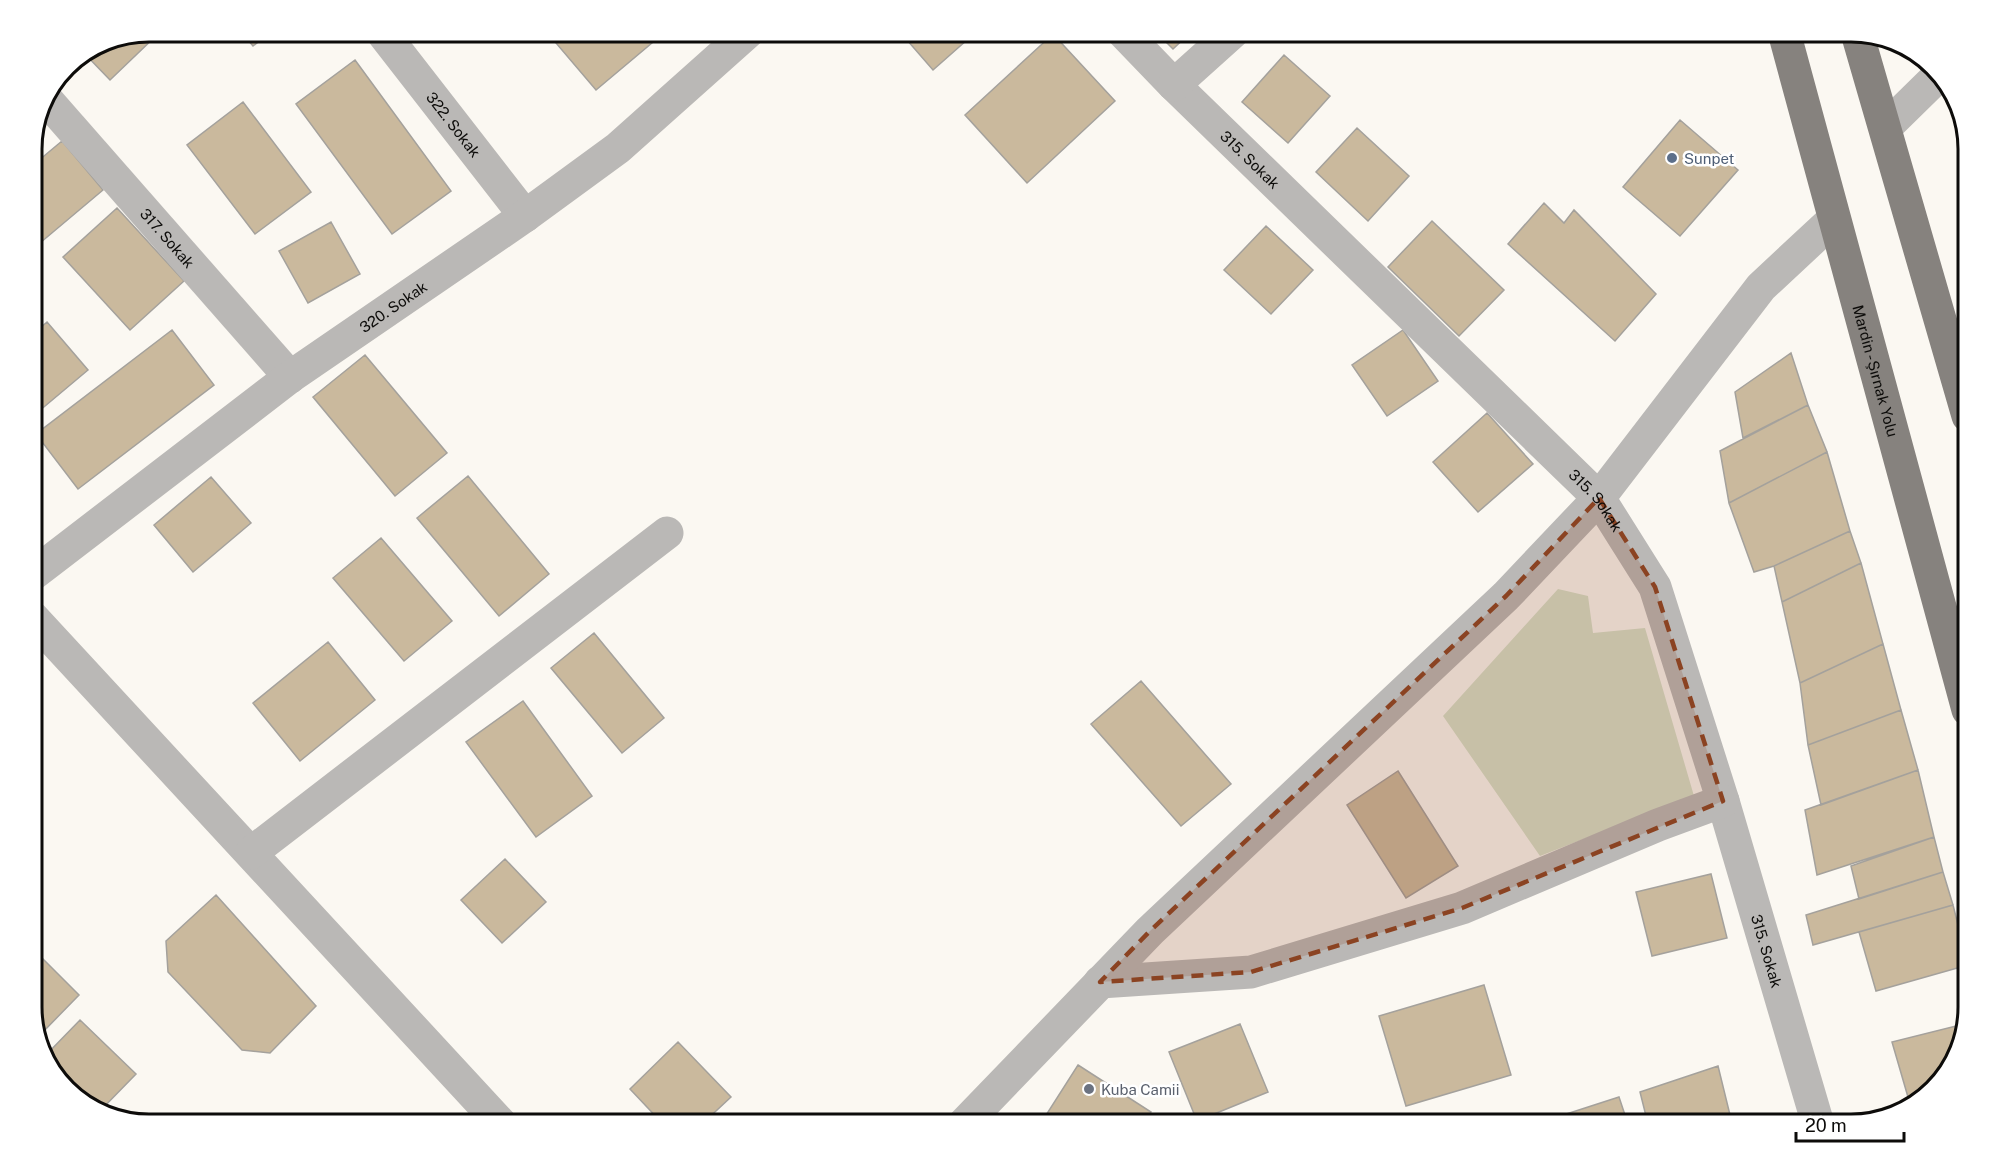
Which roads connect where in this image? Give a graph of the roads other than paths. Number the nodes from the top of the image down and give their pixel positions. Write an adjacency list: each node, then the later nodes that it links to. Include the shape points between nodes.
1 (390, 42): 11 (street, 322. Sokak)
2 (737, 42): 11 (street, 320. Sokak, via 618,148)
3 (1132, 42): 8 (street, 315. Sokak)
4 (1222, 42): 8 (street)
5 (1787, 42): 12 (main road, Mardin - Şırnak Yolu)
6 (1860, 43): 10 (main road)
7 (1933, 81): 10 (street)
8 (1174, 85): 15 (street, 315. Sokak)
9 (51, 105): 13 (street, 317. Sokak)
10 (1886, 127): 14 (main road)
11 (525, 216): 13 (street, 320. Sokak)
12 (1834, 219): 15 (street, via 1761,287); 19 (main road, Mardin - Şırnak Yolu)
13 (290, 377): 17 (street, 320. Sokak)
14 (1958, 381)
15 (1599, 498): 20 (street, 315. Sokak, via 1656,587); 22 (street, via 1506,596 1150,931)
16 (667, 533): 21 (street)
17 (42, 567)
18 (42, 628): 21 (street)
19 (1958, 673)
20 (1723, 801): 22 (street, via 1462,908 1251,972); 25 (street, 315. Sokak)
21 (251, 853): 23 (street)
22 (1101, 982): 24 (street)
23 (488, 1114)
24 (975, 1114)
25 (1815, 1114)

